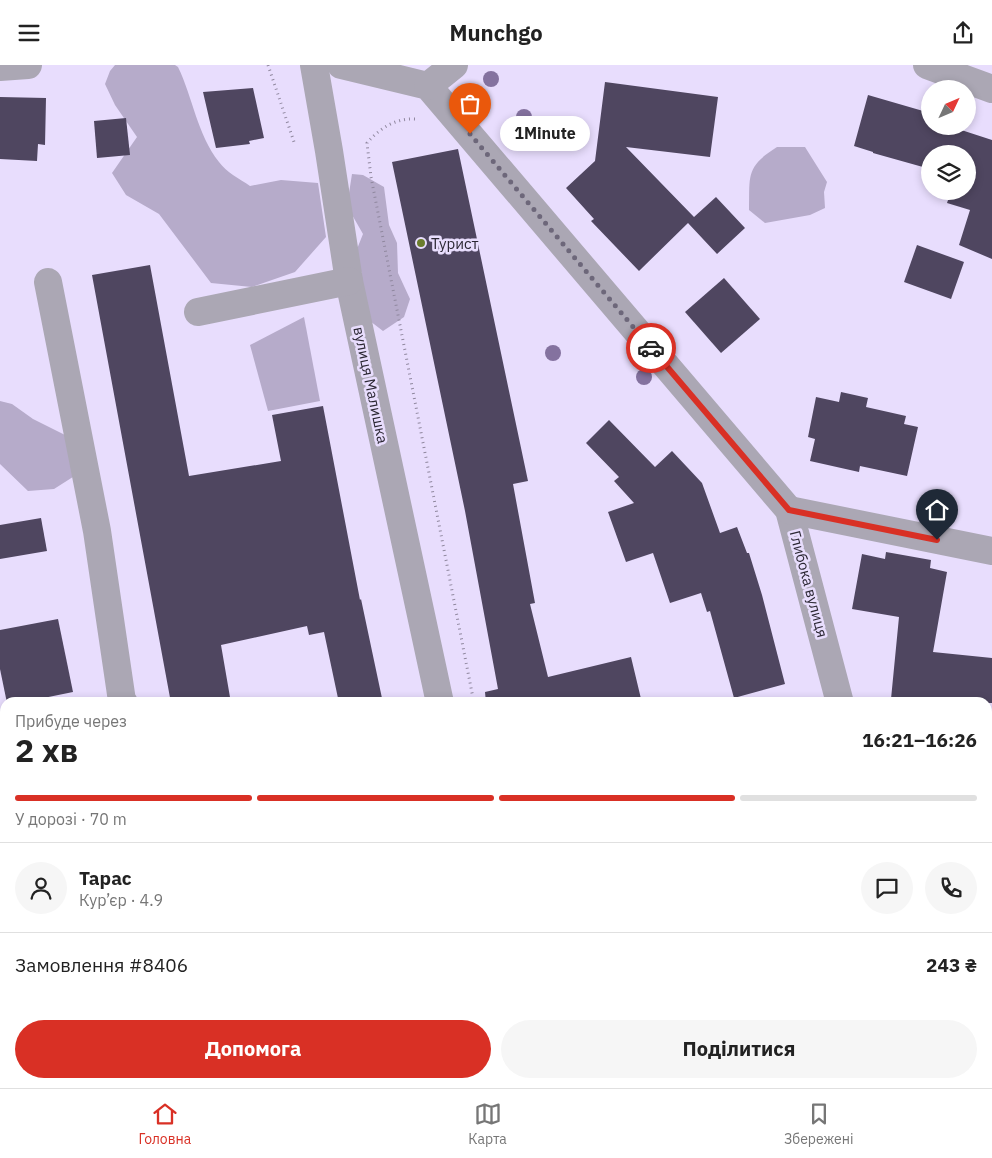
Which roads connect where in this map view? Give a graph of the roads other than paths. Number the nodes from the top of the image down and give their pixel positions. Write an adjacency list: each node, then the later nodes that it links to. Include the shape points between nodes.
1 (28, 65): 6 (street)
2 (314, 65): 9 (street, вулиця Малишка)
3 (341, 65): 7 (street)
4 (454, 65): 7 (street)
5 (927, 65): 8 (street)
6 (0, 67)
7 (428, 86): 12 (street, Глибока вулиця)
8 (992, 89)
9 (349, 281): 11 (street); 15 (street, вулиця Малишка)
10 (48, 282): 14 (street, via 96,531)
11 (198, 313)
12 (789, 510): 13 (street); 16 (street, Глибока вулиця)
13 (992, 551)
14 (121, 697)
15 (439, 697)
16 (838, 697)

